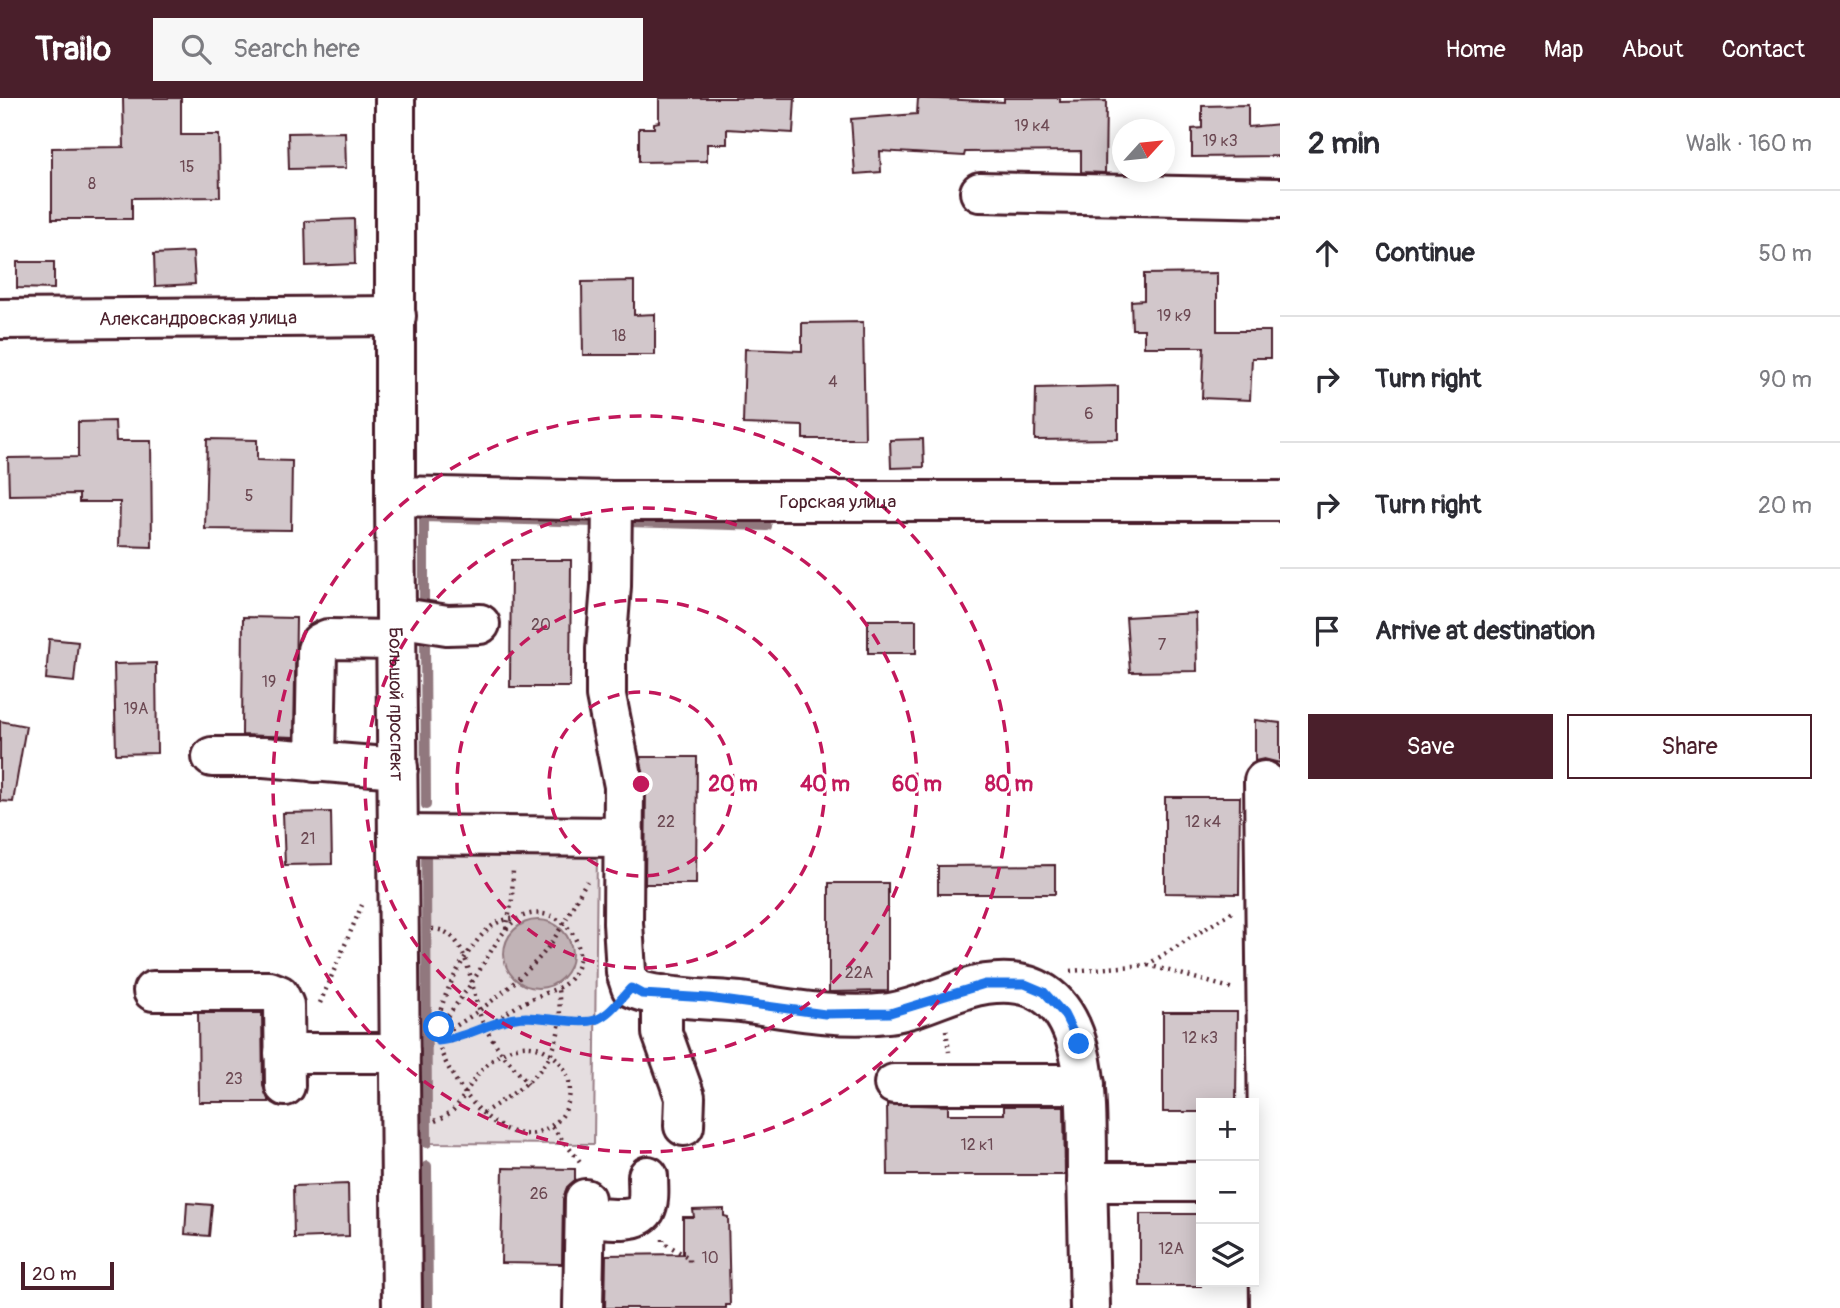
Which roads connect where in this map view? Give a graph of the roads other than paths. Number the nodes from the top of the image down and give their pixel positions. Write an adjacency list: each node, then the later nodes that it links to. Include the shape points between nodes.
1 (395, 98): 4 (street, Большой проспект)
2 (980, 192): 3 (street)
3 (1280, 198)
4 (396, 316): 5 (street, Александровская улица); 6 (street, Большой проспект)
5 (0, 319)
6 (395, 496): 7 (street, Горская улица); 10 (street, Большой проспект)
7 (612, 501): 8 (street, Горская улица); 16 (street, via 606,696 624,786)
8 (1280, 501)
9 (480, 624): 10 (street)
10 (396, 628): 12 (street, via 320,643); 13 (street, Большой проспект)
11 (212, 757): 12 (street)
12 (315, 762): 13 (street)
13 (398, 768): 15 (street, Большой проспект)
14 (1264, 781): 26 (street)
15 (398, 835): 16 (street); 19 (street, Большой проспект)
16 (623, 837): 18 (street, via 626,972)
17 (153, 991): 19 (street, via 269,990 279,995 284,1005 285,1069)
18 (647, 991): 21 (street, via 825,1014 890,1013 985,984 1025,984 1044,992 1064,1014 1079,1044); 22 (street, via 685,1097)
19 (427, 1043): 27 (street, Большой проспект)
20 (894, 1084): 21 (street)
21 (1085, 1084): 24 (street)
22 (684, 1126)
23 (648, 1176): 28 (street, via 648,1202 638,1216 585,1208)
24 (1087, 1182): 25 (street); 29 (street)
25 (1196, 1182)
26 (1267, 1182): 30 (street)
27 (402, 1308)
28 (583, 1308)
29 (1090, 1308)
30 (1270, 1308)

